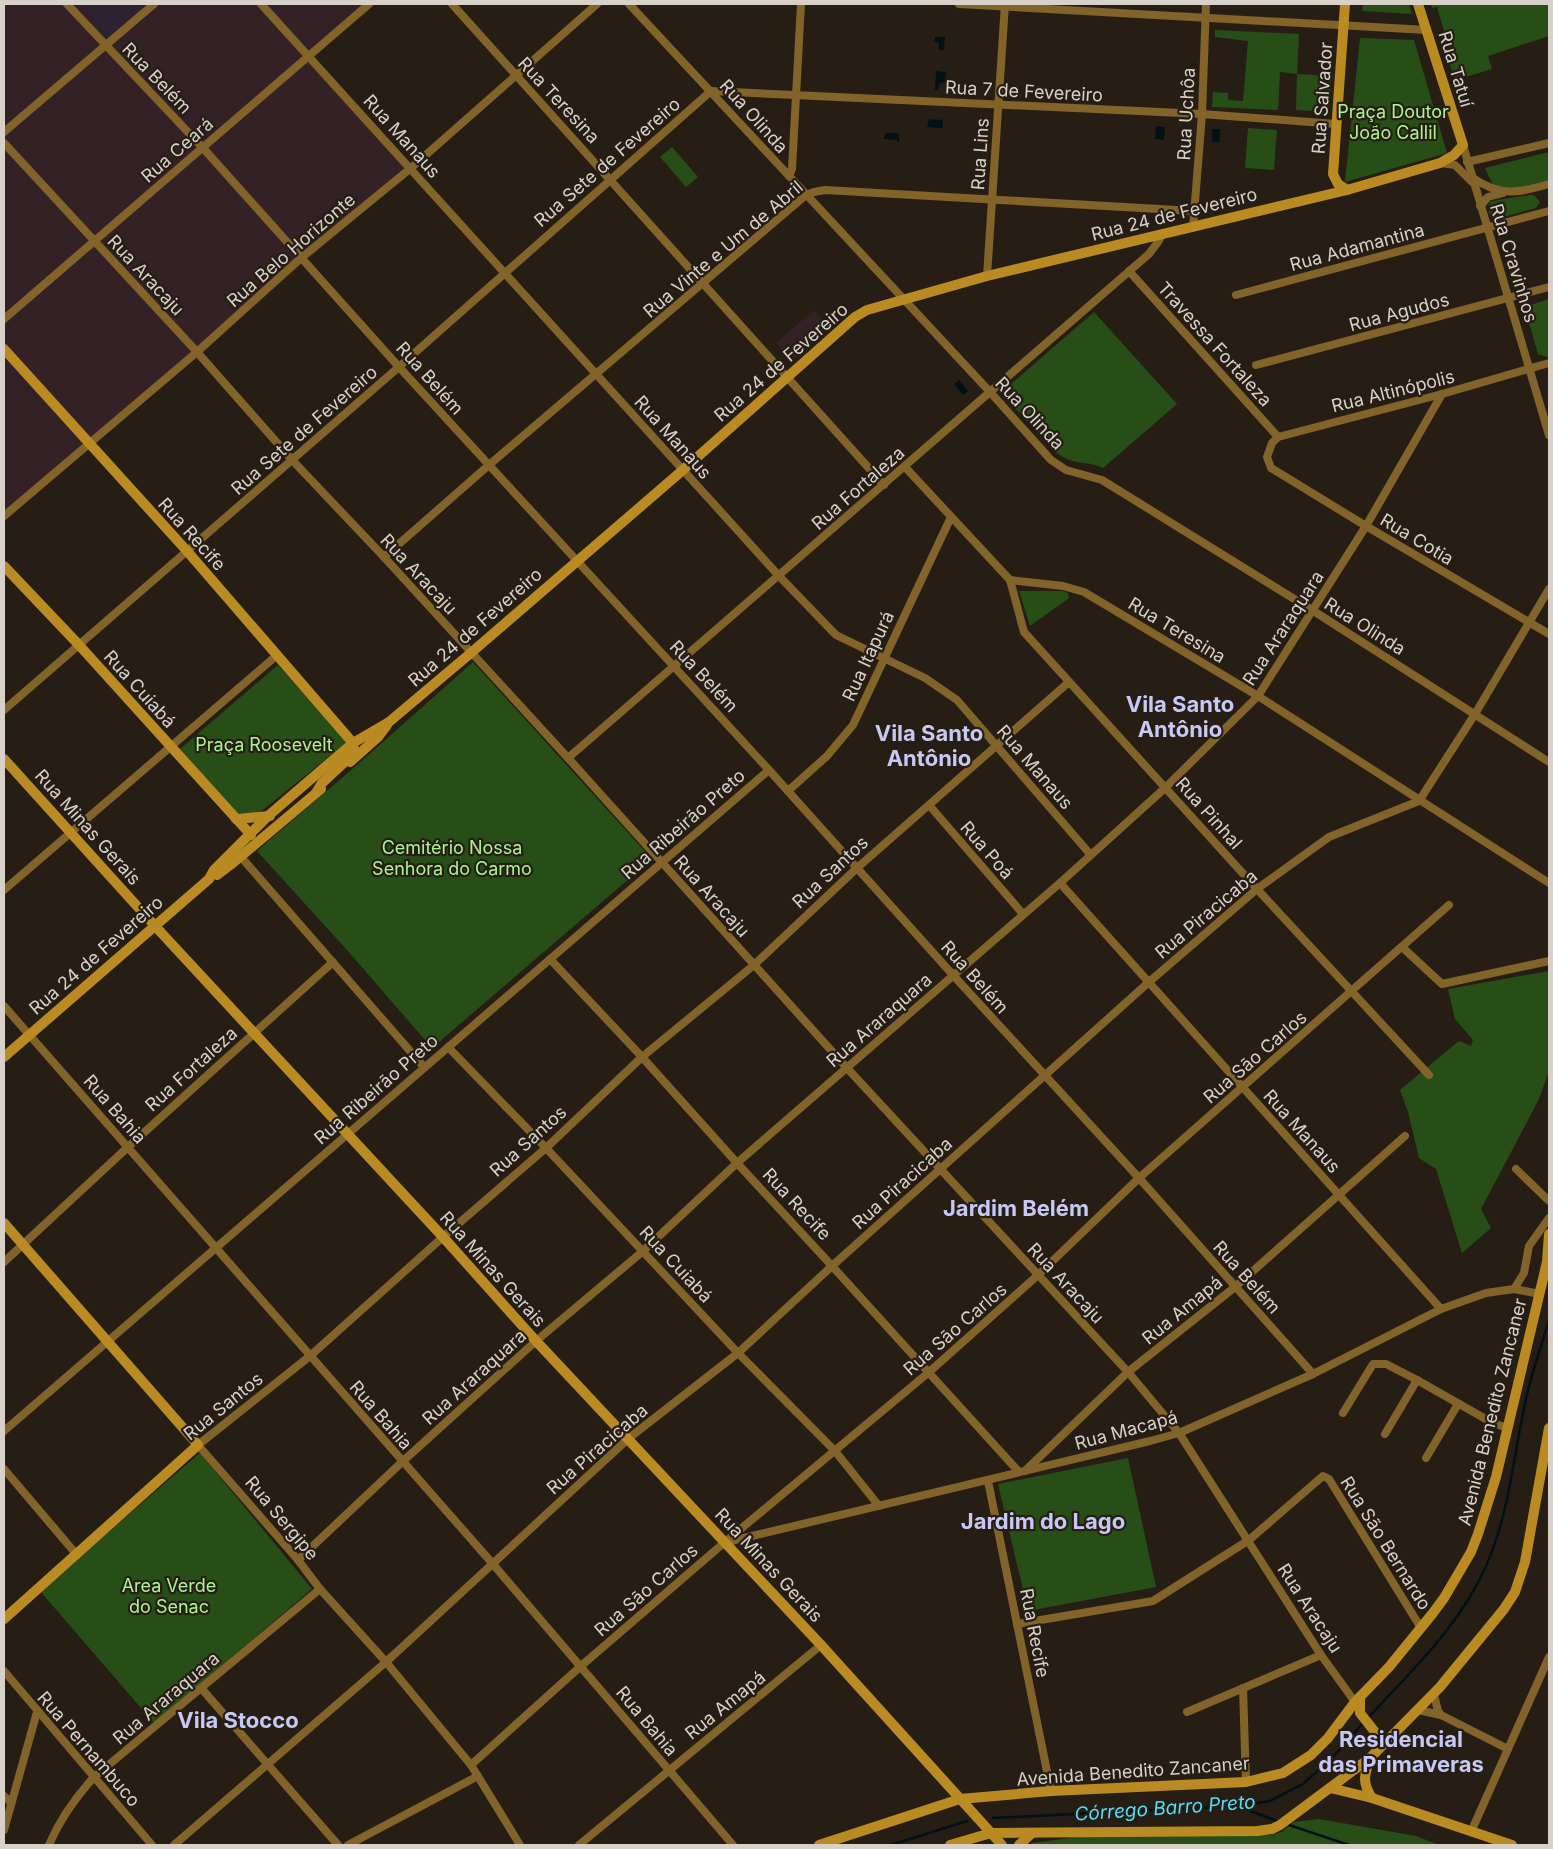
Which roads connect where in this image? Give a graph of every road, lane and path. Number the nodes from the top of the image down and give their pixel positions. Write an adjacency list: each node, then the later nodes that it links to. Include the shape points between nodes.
1 (67, 4): 17 (street, Rua Belém)
2 (154, 4): 17 (street)
3 (261, 4): 18 (street, Rua Manaus)
4 (369, 4): 18 (street, Rua Ceará)
5 (452, 4): 19 (street, Rua Teresina)
6 (597, 4): 19 (street, Rua Belo Horizonte)
7 (629, 4): 20 (street, Rua Olinda)
8 (801, 4): 21 (street)
9 (959, 4): 13 (street)
10 (1206, 4): 14 (street, Rua Uchôa)
11 (1345, 4): 15 (main road, Rua Salvador)
12 (1418, 4): 16 (main road, Rua Tatuí)
13 (1005, 5): 14 (street); 22 (street, Rua Lins)
14 (1205, 18): 15 (street); 23 (street, Rua Uchôa)
15 (1344, 25): 16 (street); 24 (main road, Rua Salvador)
16 (1427, 30): 28 (main road, Rua Tatuí)
17 (106, 46): 25 (street); 29 (street, Rua Belém)
18 (308, 55): 29 (street, Rua Ceará); 32 (street, Rua Manaus)
19 (515, 75): 32 (street, Rua Belo Horizonte); 35 (street, Rua Teresina)
20 (711, 91): 21 (street, Rua 7 de Fevereiro); 34 (street, Rua Olinda); 35 (street, Rua Sete de Fevereiro)
21 (795, 94): 22 (street, Rua 7 de Fevereiro); 34 (street)
22 (999, 105): 23 (street, Rua 7 de Fevereiro); 42 (street, Rua Lins)
23 (1202, 114): 24 (street, Rua 7 de Fevereiro); 44 (street, Rua Uchôa)
24 (1336, 124): 33 (main road, Rua Salvador)
25 (4, 132)
26 (4, 143): 49 (street, Rua Aracaju)
27 (1549, 144): 30 (street)
28 (1463, 145): 30 (street, Rua Cravinhos); 31 (main road, Rua 24 de Fevereiro)
29 (203, 148): 49 (street, Rua Ceará); 50 (street, Rua Belém)
30 (1467, 162): 36 (street, Rua Cravinhos)
31 (1440, 163): 36 (street, Rua Cravinhos, via 1455,165); 38 (main road, Rua 24 de Fevereiro)
32 (410, 168): 50 (street, Rua Belo Horizonte); 52 (street, Rua Manaus)
33 (1333, 174): 38 (main road, Rua Salvador, via 1338,184); 41 (main road, via 1327,187)
34 (789, 176): 40 (street, Rua Olinda)
35 (611, 179): 52 (street, Rua Sete de Fevereiro); 54 (street, Rua Teresina)
36 (1474, 182): 39 (street); 43 (street, Rua Cravinhos)
37 (1549, 184): 39 (street)
38 (1347, 190): 41 (main road, Rua 24 de Fevereiro)
39 (1507, 192): 43 (street, via 1488,197)
40 (806, 195): 42 (street, Rua Vinte e Um de Abril, via 825,190); 54 (street, Rua Vinte e Um de Abril); 58 (street, Rua Olinda)
41 (1316, 197): 46 (main road, Rua 24 de Fevereiro)
42 (992, 201): 44 (street, Rua Vinte e Um de Abril); 53 (street, Rua Lins)
43 (1480, 206): 47 (street, Rua Cravinhos)
44 (1194, 211): 46 (street, Rua Uchôa)
45 (1549, 211): 47 (street, Rua Adamantina)
46 (1193, 227): 48 (main road, Rua 24 de Fevereiro)
47 (1486, 228): 56 (street, Rua Adamantina); 57 (street, Rua Cravinhos)
48 (1162, 235): 51 (street, Rua Fortaleza, via 1154,249); 53 (main road, Rua 24 de Fevereiro)
49 (94, 242): 59 (street, Rua Ceará); 61 (street, Rua Aracaju)
50 (301, 258): 61 (street, Rua Belo Horizonte); 64 (street, Rua Belém)
51 (1129, 271): 68 (street, Rua Fortaleza); 70 (street, Travessa Fortaleza)
52 (504, 272): 64 (street, Rua Sete de Fevereiro); 66 (street, Rua Manaus)
53 (987, 276): 58 (main road, Rua 24 de Fevereiro)
54 (704, 284): 66 (street, Rua Vinte e Um de Abril); 67 (street, Rua Teresina)
55 (1549, 287): 57 (street, Rua Agudos)
56 (1236, 294)
57 (1508, 298): 63 (street, Rua Agudos); 65 (street, Rua Cravinhos)
58 (904, 299): 67 (main road, Rua 24 de Fevereiro, via 855,317); 68 (street, Rua Olinda)
59 (4, 319)
60 (4, 349): 72 (main road, Rua Recife)
61 (197, 352): 72 (street, Rua Belo Horizonte); 73 (street, Rua Aracaju)
62 (1549, 363): 65 (street, Rua Altinópolis)
63 (1256, 365)
64 (399, 367): 73 (street, Rua Sete de Fevereiro); 74 (street, Rua Belém)
65 (1530, 369): 69 (street, Rua Altinópolis); 71 (street, Rua Cravinhos)
66 (597, 374): 74 (street, Rua Vinte e Um de Abril); 76 (street, Rua Manaus)
67 (786, 377): 76 (main road, Rua 24 de Fevereiro); 77 (street, Rua Teresina)
68 (991, 393): 75 (street, Rua Fortaleza); 88 (street, Rua Olinda, via 1051,460 1066,470 1102,480)
69 (1442, 394): 70 (street, Rua Altinópolis); 80 (street, Rua Araraquara)
70 (1278, 436): 80 (street, Rua Cotia, via 1267,457 1271,468)
71 (1549, 436)
72 (89, 445): 78 (street, Rua Belo Horizonte); 81 (main road, Rua Recife)
73 (292, 460): 81 (street, Rua Sete de Fevereiro); 82 (street, Rua Aracaju)
74 (489, 466): 82 (street, Rua Vinte e Um de Abril); 83 (street, Rua Belém)
75 (905, 467): 77 (street, Rua Fortaleza); 79 (street)
76 (683, 470): 83 (main road, Rua 24 de Fevereiro); 85 (street, Rua Manaus)
77 (884, 485): 85 (street, Rua Fortaleza)
78 (4, 516)
79 (951, 517): 86 (street); 94 (street, Rua Itapurá)
80 (1366, 526): 88 (street, Rua Araraquara); 89 (street, Rua Cotia)
81 (187, 551): 91 (street, Rua Sete de Fevereiro); 93 (main road, Rua Recife)
82 (384, 557): 92 (street, Rua Aracaju)
83 (577, 559): 92 (main road, Rua 24 de Fevereiro); 95 (street, Rua Belém)
84 (4, 566): 91 (main road, Rua Cuiabá)
85 (778, 576): 94 (street, Rua Manaus, via 836,635); 95 (street, Rua Fortaleza)
86 (1010, 580): 96 (street, Rua Pinhal, via 1024,632); 97 (street, Rua Teresina, via 1063,586 1084,592)
87 (1549, 589): 89 (street)
88 (1312, 610): 97 (street, Rua Araraquara); 99 (street, Rua Olinda)
89 (1529, 623): 90 (street, Rua Cotia); 99 (street)
90 (1549, 634)
91 (78, 645): 98 (street, Rua Sete de Fevereiro); 103 (main road, Rua Cuiabá)
92 (472, 652): 100 (main road, Rua 24 de Fevereiro); 104 (street, Rua Aracaju)
93 (276, 656): 101 (main road, Rua Recife); 103 (street)
94 (883, 660): 102 (street, Rua Manaus, via 925,678 957,700); 109 (street, Rua Itapurá, via 853,725 827,756)
95 (674, 666): 104 (street, Rua Fortaleza); 107 (street, Rua Belém)
96 (1069, 682): 102 (street, Rua Santos); 108 (street, Rua Pinhal)
97 (1258, 696): 108 (street, Rua Araraquara); 111 (street, Rua Teresina)
98 (4, 710)
99 (1475, 714): 106 (street, Rua Olinda); 111 (street)
100 (389, 722): 101 (main road, Rua 24 de Fevereiro); 110 (main road, Rua 24 de Fevereiro, via 378,737)
101 (353, 743): 110 (main road, via 351,756 322,783); 114 (main road, Rua 24 de Fevereiro)
102 (996, 745): 112 (street, Rua Santos); 118 (street, Rua Manaus)
103 (171, 747): 115 (main road, Rua Cuiabá); 116 (street)
104 (568, 758): 120 (street, Rua Aracaju)
105 (4, 759): 116 (main road, Rua Minas Gerais)
106 (1549, 762)
107 (769, 770): 109 (street, Rua Belém); 120 (street, Rua Ribeirão Preto)
108 (1165, 788): 118 (street, Rua Araraquara); 125 (street, Rua Pinhal)
109 (788, 791): 121 (street, Rua Belém)
110 (316, 793): 113 (main road, Rua 24 de Fevereiro)
111 (1419, 801): 124 (street, Rua Teresina); 125 (street, Rua Piracicaba, via 1329,837)
112 (929, 805): 121 (street, Rua Santos); 128 (street, Rua Poá)
113 (289, 815): 114 (main road); 119 (main road, Rua 24 de Fevereiro)
114 (268, 816): 115 (main road); 117 (main road, Rua 24 de Fevereiro)
115 (236, 819): 117 (main road, Rua Cuiabá)
116 (71, 832): 126 (street); 129 (main road, Rua Minas Gerais)
117 (247, 838): 119 (main road, via 240,851); 122 (main road, Rua 24 de Fevereiro)
118 (1090, 854): 123 (street, Rua Araraquara)
119 (241, 857): 122 (main road, Rua 24 de Fevereiro); 133 (street)
120 (661, 862): 131 (street, Rua Ribeirão Preto); 134 (street, Rua Aracaju)
121 (857, 868): 134 (street, Rua Santos); 135 (street, Rua Belém)
122 (209, 879): 129 (main road, Rua 24 de Fevereiro)
123 (1060, 882): 128 (street, Rua Araraquara); 136 (street, Rua Manaus)
124 (1549, 883)
125 (1257, 889): 136 (street, Rua Piracicaba); 137 (street, Rua Pinhal)
126 (4, 890)
127 (1449, 905): 130 (street, Rua São Carlos)
128 (1023, 914): 135 (street, Rua Araraquara)
129 (155, 926): 139 (main road, Rua Minas Gerais); 140 (main road, Rua 24 de Fevereiro)
130 (1402, 947): 132 (street, via 1442,984); 137 (street, Rua São Carlos)
131 (550, 959): 141 (street, Rua Ribeirão Preto); 143 (street, Rua Recife)
132 (1549, 961)
133 (333, 962): 139 (street, Rua Fortaleza); 144 (street)
134 (754, 965): 143 (street, Rua Santos); 145 (street, Rua Aracaju)
135 (953, 975): 145 (street, Rua Araraquara); 147 (street, Rua Belém)
136 (1149, 982): 147 (street, Rua Piracicaba); 148 (street, Rua Manaus)
137 (1353, 991): 146 (street, Rua Pinhal); 148 (street, Rua São Carlos)
138 (4, 1006): 140 (street, Rua Bahia)
139 (254, 1032): 149 (main road, Rua Minas Gerais); 151 (street, Rua Fortaleza)
140 (29, 1034): 142 (main road, Rua 24 de Fevereiro); 151 (street, Rua Bahia)
141 (448, 1047): 144 (street, Rua Ribeirão Preto); 152 (street, Rua Cuiabá)
142 (4, 1056)
143 (642, 1057): 152 (street, Rua Santos); 153 (street, Rua Recife)
144 (424, 1067): 149 (street, Rua Ribeirão Preto)
145 (847, 1068): 153 (street, Rua Araraquara); 155 (street, Rua Aracaju)
146 (1430, 1075)
147 (1045, 1076): 155 (street, Rua Piracicaba); 156 (street, Rua Belém)
148 (1242, 1087): 156 (street, Rua São Carlos); 157 (street, Rua Manaus)
149 (347, 1134): 162 (main road, Rua Minas Gerais); 164 (street, Rua Ribeirão Preto)
150 (1405, 1136): 157 (street, Rua Amapá)
151 (128, 1147): 163 (street, Rua Fortaleza); 164 (street, Rua Bahia)
152 (546, 1148): 162 (street, Rua Santos); 165 (street, Rua Cuiabá)
153 (737, 1164): 165 (street, Rua Araraquara); 168 (street, Rua Recife)
154 (1516, 1169): 158 (street)
155 (941, 1170): 168 (street, Rua Piracicaba); 169 (street, Rua Aracaju)
156 (1139, 1178): 169 (street, Rua São Carlos); 170 (street, Rua Belém)
157 (1338, 1194): 170 (street, Rua Amapá); 173 (street, Rua Manaus)
158 (1549, 1201)
159 (1549, 1218): 171 (street, via 1529,1246 1524,1273)
160 (4, 1223): 163 (main road, Rua Sergipe)
161 (1549, 1234): 166 (main road, Avenida Benedito Zancaner)
162 (443, 1237): 174 (main road, Rua Minas Gerais); 177 (street, Rua Santos)
163 (22, 1245): 167 (street, Rua Fortaleza); 175 (main road, Rua Sergipe)
164 (216, 1248): 175 (street, Rua Ribeirão Preto); 177 (street, Rua Bahia)
165 (642, 1252): 174 (street, Rua Araraquara); 176 (street, Rua Cuiabá)
166 (1548, 1261): 172 (main road, Avenida Benedito Zancaner)
167 (4, 1262)
168 (832, 1266): 176 (street, Rua Piracicaba); 179 (street, Rua Recife)
169 (1038, 1275): 178 (street, Rua Aracaju); 179 (street, Rua São Carlos)
170 (1235, 1286): 178 (street, Rua Amapá); 180 (street, Rua Belém)
171 (1514, 1289): 172 (street, Rua Macapá); 173 (street, Rua Macapá, via 1486,1293)
172 (1544, 1295): 184 (main road, Avenida Benedito Zancaner)
173 (1441, 1310): 180 (street, Rua Macapá)
174 (536, 1341): 189 (main road, Rua Minas Gerais); 193 (street, Rua Araraquara)
175 (108, 1343): 186 (street, Rua Ribeirão Preto); 190 (main road, Rua Sergipe)
176 (738, 1353): 189 (street, Rua Piracicaba); 191 (street, Rua Cuiabá)
177 (310, 1356): 190 (street, Rua Santos); 193 (street, Rua Bahia)
178 (1128, 1372): 187 (street, Rua Aracaju); 195 (street, Rua Amapá)
179 (928, 1373): 191 (street, Rua São Carlos); 195 (street, Rua Recife)
180 (1314, 1374): 187 (street, Rua Macapá)
181 (1417, 1380): 182 (street); 183 (street, via 1386,1364 1372,1364); 188 (street)
182 (1458, 1404): 184 (street); 192 (street)
183 (1343, 1413)
184 (1507, 1428): 206 (main road, Avenida Benedito Zancaner, via 1496,1477 1471,1552 1444,1598)
185 (1549, 1428): 215 (main road, via 1525,1562 1515,1592 1492,1626)
186 (4, 1431)
187 (1179, 1433): 195 (street, Rua Macapá); 198 (street, Rua Aracaju)
188 (1385, 1434)
189 (628, 1438): 199 (main road, Rua Minas Gerais); 202 (street, Rua Piracicaba)
190 (198, 1446): 200 (main road, Rua Santos); 201 (street, Rua Sergipe)
191 (835, 1451): 197 (street, Rua Cuiabá); 199 (street, Rua São Carlos)
192 (1426, 1458)
193 (402, 1462): 201 (street, Rua Araraquara); 202 (street, Rua Bahia)
194 (4, 1469): 200 (street)
195 (1022, 1472): 196 (street, Rua Macapá)
196 (988, 1480): 197 (street, Rua Macapá); 205 (street, Rua Recife)
197 (878, 1506): 199 (street, Rua Macapá)
198 (1249, 1540): 205 (street, via 1154,1601); 206 (street, Rua São Bernardo, via 1323,1476 1329,1479); 208 (street, Rua Aracaju)
199 (725, 1542): 207 (main road, Rua Minas Gerais); 211 (street, Rua São Carlos)
200 (77, 1555): 204 (main road, Rua Santos)
201 (298, 1560): 203 (street, Rua Sergipe)
202 (492, 1563): 210 (street, Rua Piracicaba); 211 (street, Rua Bahia)
203 (320, 1589): 210 (street, Rua Sergipe); 213 (street, Rua Araraquara)
204 (4, 1619)
205 (1017, 1624): 234 (street, Rua Recife)
206 (1421, 1628): 216 (main road, Avenida Benedito Zancaner)
207 (821, 1645): 229 (street, Rua Amapá); 237 (main road, Rua Minas Gerais)
208 (1321, 1655): 214 (street); 216 (street, Rua Aracaju)
209 (1549, 1657): 225 (street)
210 (386, 1662): 227 (street, Rua Piracicaba); 228 (street, Rua Sergipe)
211 (580, 1666): 228 (street, Rua São Carlos); 229 (street, Rua Bahia)
212 (4, 1671): 218 (street, Rua Pernambuco)
213 (201, 1688): 227 (street); 231 (street, Rua Araraquara)
214 (1242, 1688): 219 (street); 232 (street)
215 (1434, 1695): 217 (main road); 222 (street)
216 (1357, 1700): 220 (main road, Avenida Benedito Zancaner); 221 (main road)
217 (1418, 1710): 222 (street); 224 (main road)
218 (37, 1712): 231 (street, Rua Pernambuco); 238 (street)
219 (1187, 1712)
220 (1346, 1714): 221 (main road); 232 (main road, Avenida Benedito Zancaner, via 1328,1738 1295,1766 1270,1777)
221 (1360, 1714): 223 (main road)
222 (1441, 1715): 225 (street)
223 (1375, 1731): 224 (main road); 226 (main road)
224 (1393, 1735): 226 (main road)
225 (1508, 1749): 240 (street)
226 (1373, 1755): 233 (main road); 236 (main road, via 1364,1780)
227 (268, 1764): 245 (street, Rua Piracicaba); 246 (street)
228 (471, 1765): 230 (street, Rua Sergipe)
229 (669, 1770): 249 (street, Rua Amapá); 250 (street, Rua Bahia)
230 (478, 1776): 247 (street); 248 (street, Rua Sergipe)
231 (94, 1777): 243 (street, Rua Araraquara, via 75,1797); 244 (street, Rua Pernambuco)
232 (1246, 1782): 234 (main road, Avenida Benedito Zancaner)
233 (1330, 1788): 236 (main road); 242 (main road, via 1280,1825 1264,1831)
234 (1050, 1791): 237 (main road, Avenida Benedito Zancaner)
235 (4, 1796): 238 (street)
236 (1372, 1798): 240 (main road)
237 (960, 1799): 241 (main road, Rua Minas Gerais); 251 (main road, Avenida Benedito Zancaner)
238 (11, 1803): 239 (street)
239 (4, 1830)
240 (1471, 1832): 255 (main road)
241 (991, 1833): 242 (main road); 252 (main road); 253 (main road, Rua Minas Gerais)
242 (1032, 1833): 254 (main road)
243 (49, 1845)
244 (152, 1845)
245 (174, 1845)
246 (338, 1845)
247 (348, 1845)
248 (520, 1845)
249 (579, 1845)
250 (733, 1845)
251 (819, 1845)
252 (950, 1845)
253 (1002, 1845)
254 (1019, 1845)
255 (1512, 1845)

